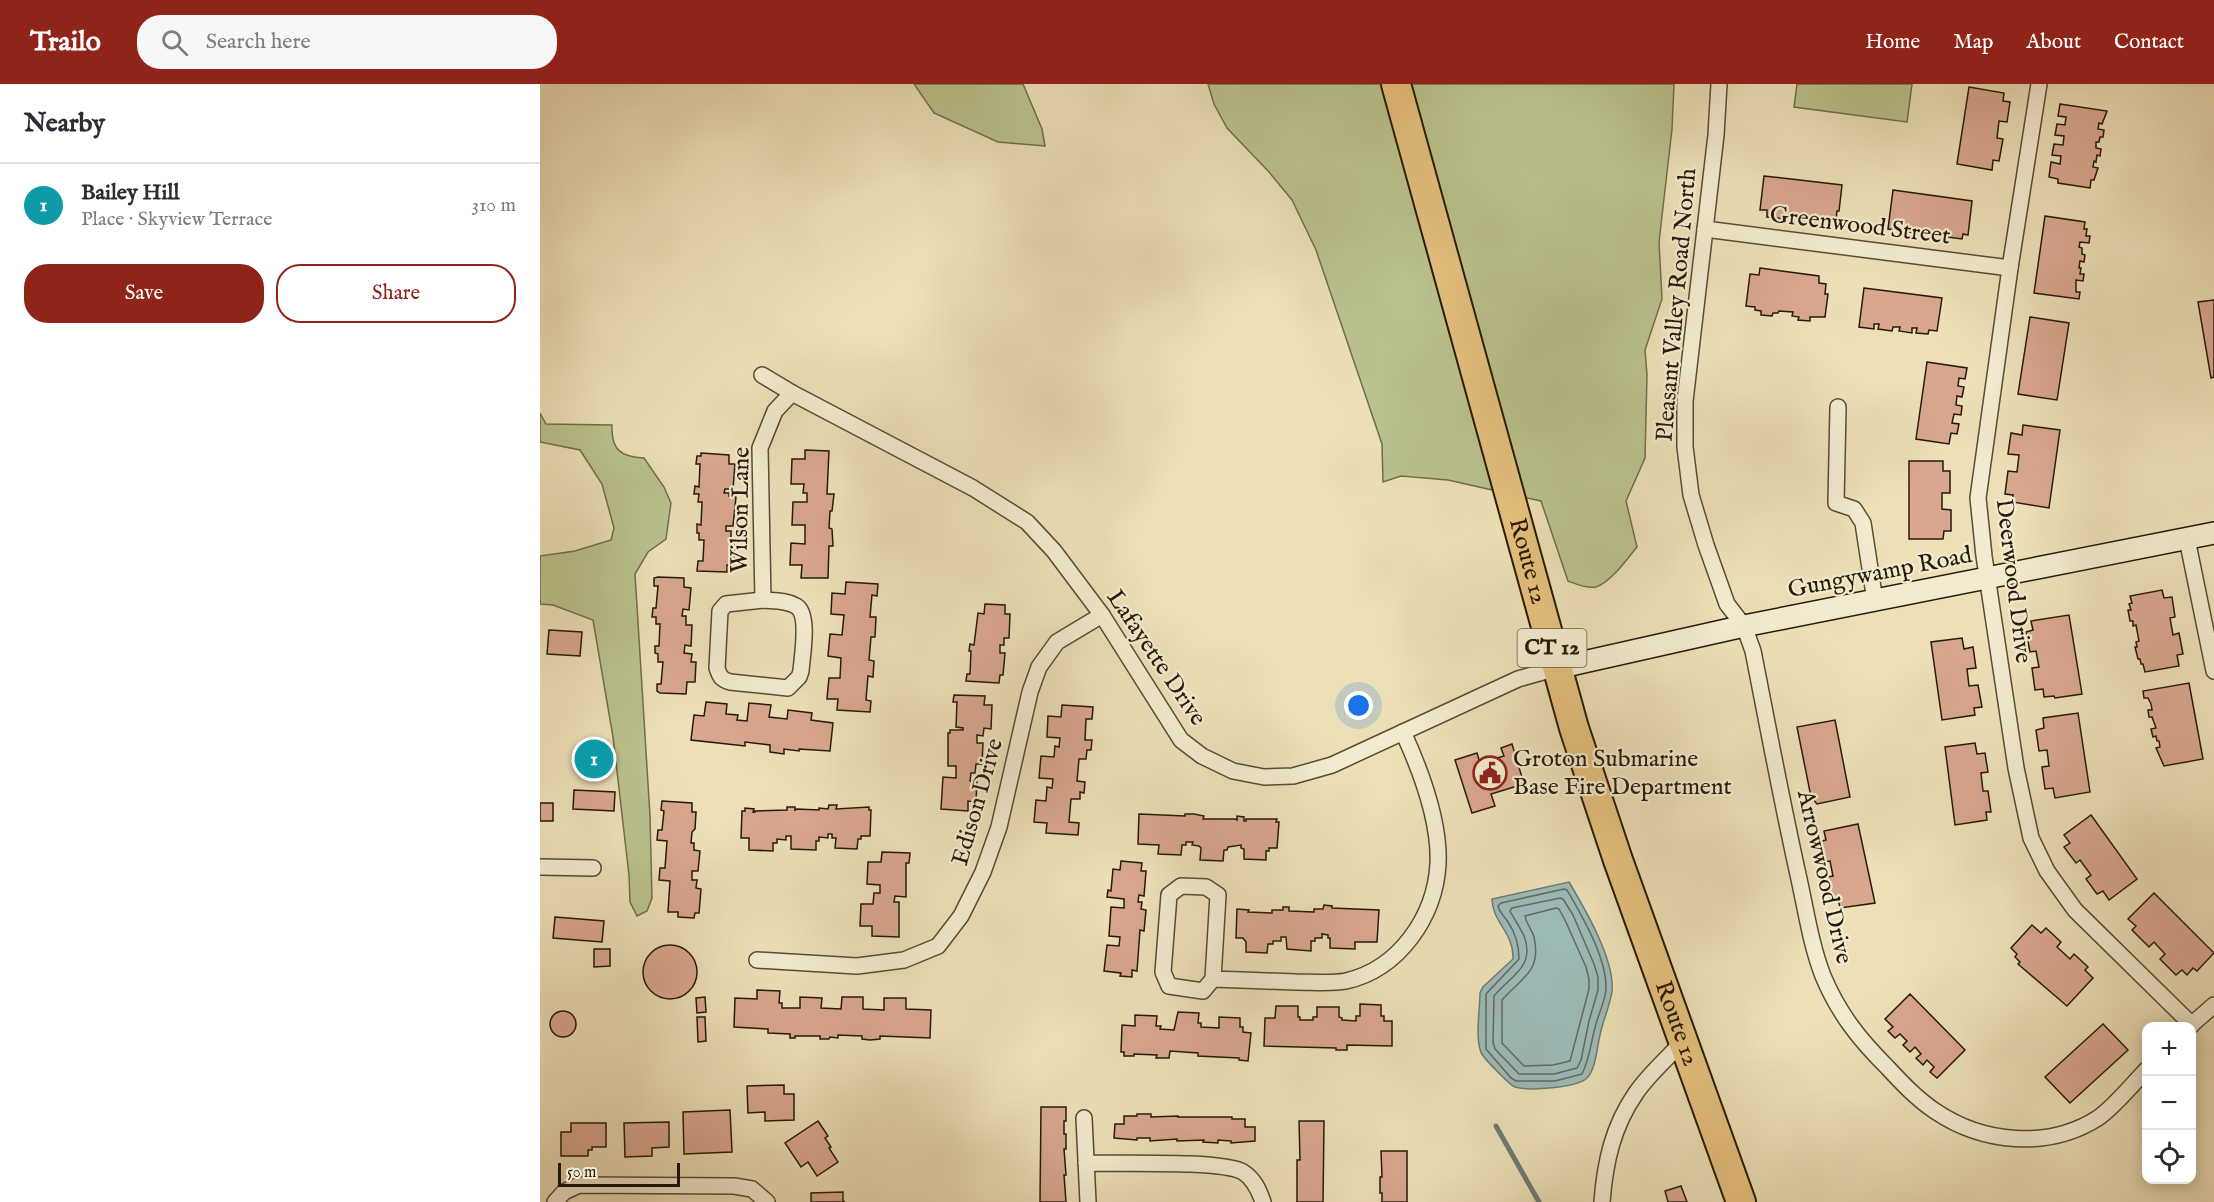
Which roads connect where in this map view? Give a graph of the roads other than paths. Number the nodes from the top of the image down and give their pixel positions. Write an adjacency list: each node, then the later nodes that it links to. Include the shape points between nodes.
1 (1396, 84): 16 (highway, Route 12 / CT 12)
2 (1719, 84): 4 (street, Pleasant Valley Road North)
3 (2039, 84): 5 (street, Deerwood Drive)
4 (1706, 229): 5 (street, Greenwood Street); 15 (street, Pleasant Valley Road North, via 1685,401 1685,447 1691,495 1706,545 1727,604)
5 (2010, 268): 11 (street, Deerwood Drive, via 1978,498)
6 (762, 375): 7 (street, Lafayette Drive)
7 (792, 393): 12 (street, Wilson Lane, via 775,411 760,448); 14 (street, Lafayette Drive, via 1009,509 1054,551)
8 (1838, 407): 13 (street, via 1836,503 1854,509 1863,524)
9 (2214, 533): 10 (street, Gungywamp Road)
10 (2187, 539): 11 (street, Gungywamp Road); 17 (street)
11 (1988, 578): 13 (street, Gungywamp Road); 24 (street, Deerwood Drive, via 2022,802 2031,838 2047,871 2075,910)
12 (762, 600): 12 (street, Wilson Lane, via 726,604 720,612 719,675 730,682 788,688 800,677 804,618 795,605)
13 (1875, 601): 15 (street, Gungywamp Road)
14 (1102, 615): 18 (street, Lafayette Drive, via 1181,740 1233,771 1264,777 1293,776 1332,765); 21 (street, Edison Drive, via 1057,642 1039,667 999,827 983,872 961,916 938,946 904,960 857,966)
15 (1744, 626): 16 (street, Gungywamp Road); 27 (street, Arrowwood Drive, via 1753,651 1814,946 1835,1002 1863,1043 1934,1111 1983,1134 2014,1139 2046,1138 2076,1129 2099,1117)
16 (1557, 668): 18 (street, Lafayette Drive, via 1518,679); 26 (highway, Route 12 / CT 12, via 1595,795)
17 (2214, 671)
18 (1403, 732): 22 (street, via 1434,823 1438,863 1426,912 1412,938 1393,959 1370,973 1345,981)
19 (540, 867): 20 (street)
20 (593, 868)
21 (757, 960)
22 (1214, 979): 22 (street, via 1218,895 1206,887 1181,886 1169,895 1163,972 1169,986 1203,991)
23 (2214, 1005): 25 (street)
24 (2187, 1022)
25 (2195, 1022)
26 (1683, 1041): 34 (street, via 1637,1092 1620,1120 1609,1150); 35 (highway, Route 12 / CT 12)
27 (2142, 1074)
28 (1084, 1118): 29 (street)
29 (1086, 1163): 32 (street); 33 (street, via 1230,1168 1252,1179)
30 (555, 1202): 31 (street, via 564,1192 579,1185 591,1185 734,1186 752,1189)
31 (767, 1202)
32 (1088, 1202)
33 (1263, 1202)
34 (1602, 1202)
35 (1741, 1202)

